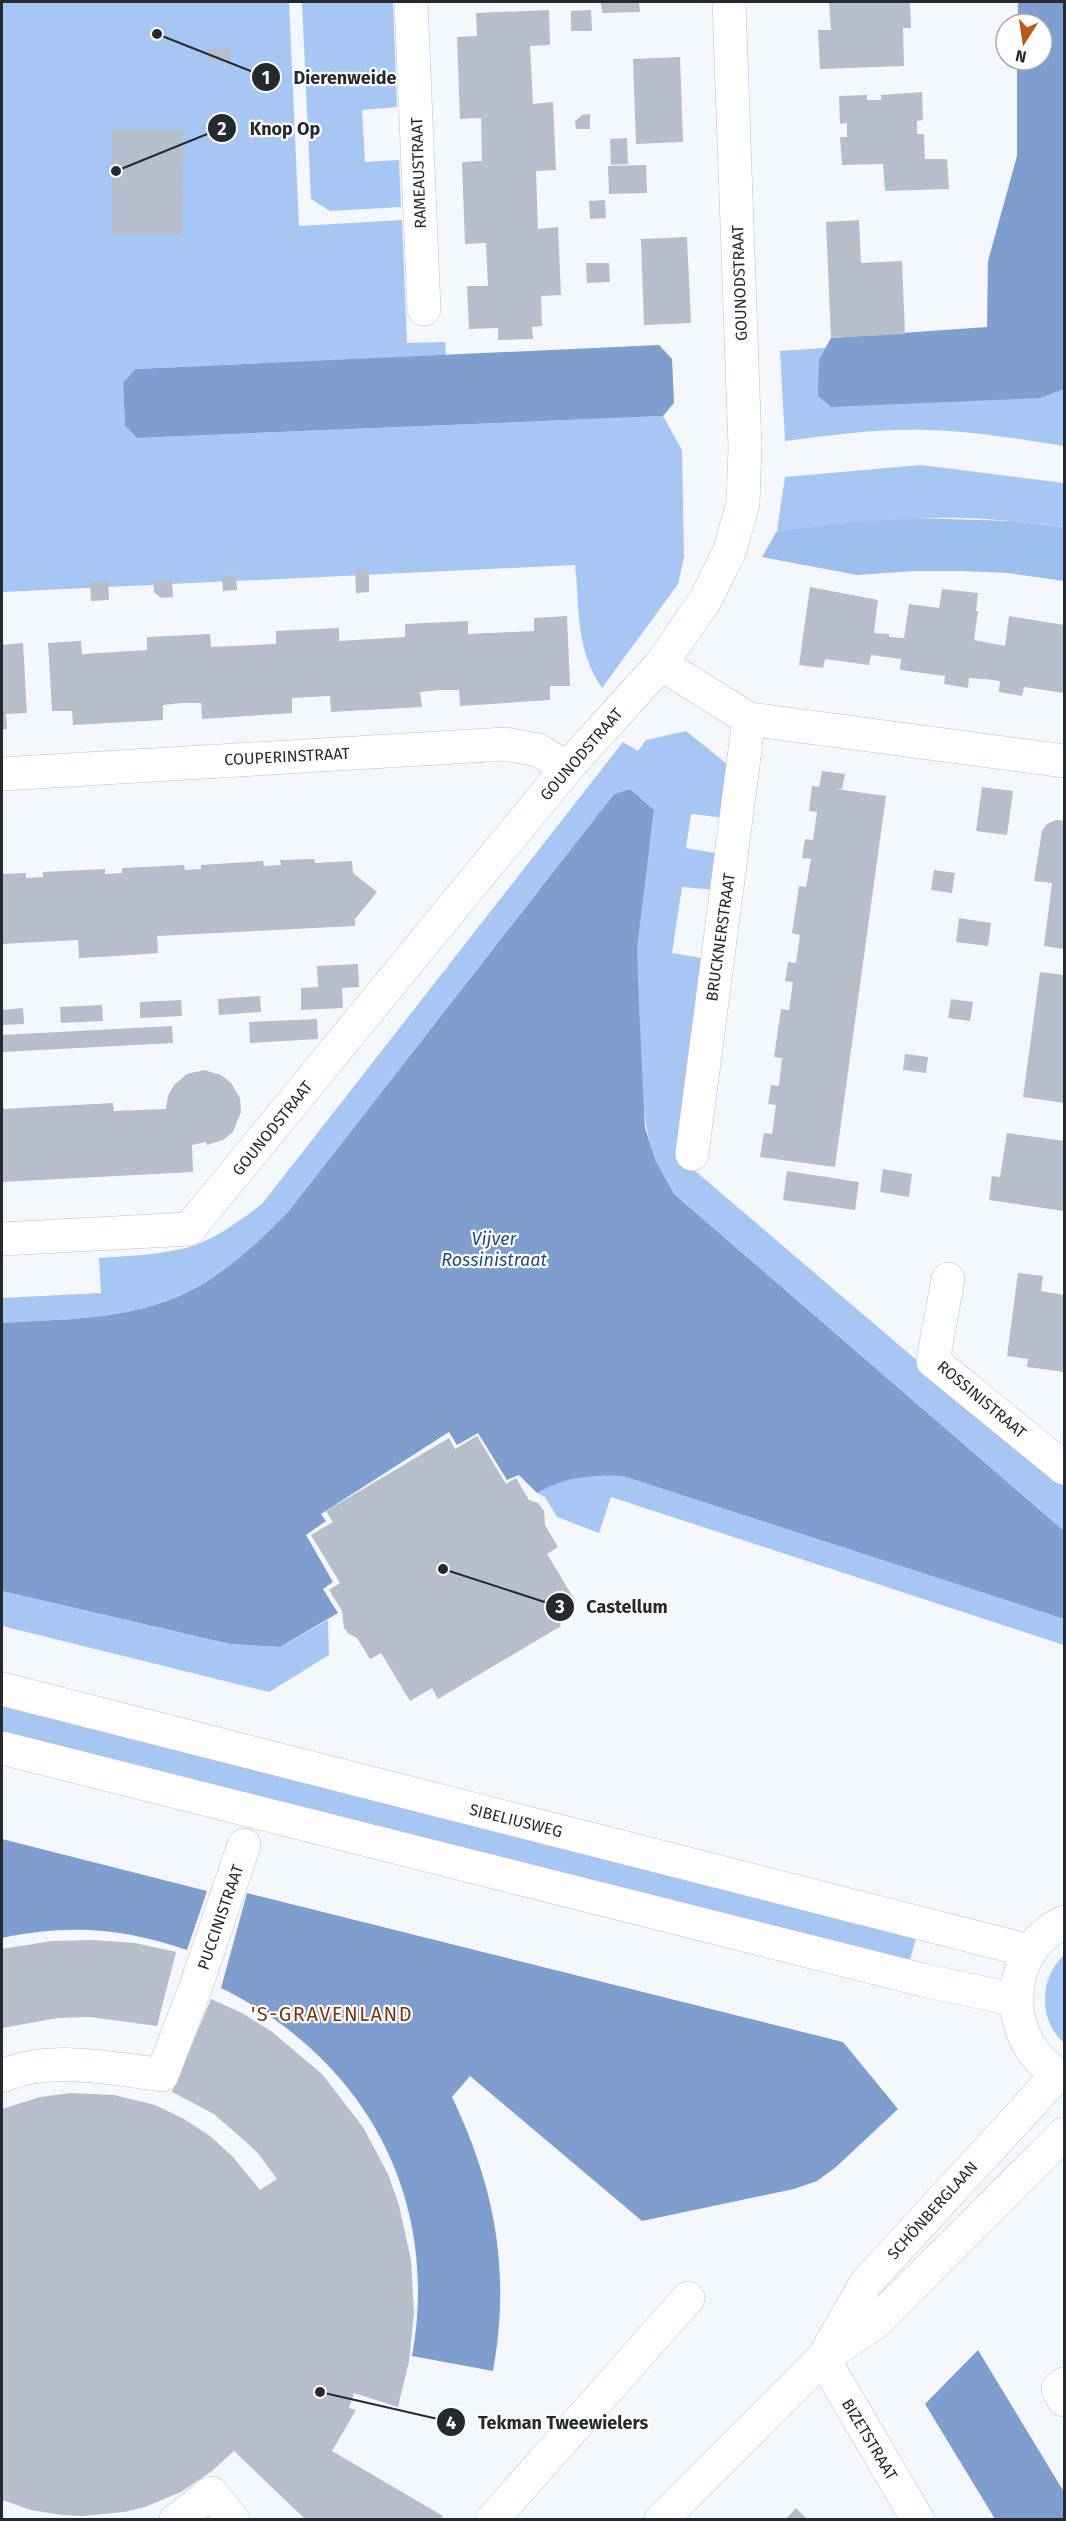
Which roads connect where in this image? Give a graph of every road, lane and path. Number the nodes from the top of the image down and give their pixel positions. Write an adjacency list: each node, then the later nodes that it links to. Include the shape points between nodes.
1 (411, 2): 3 (street, RAMEAUSTRAAT)
2 (729, 2): 4 (street, GOUNODSTRAAT, via 745,447 743,503 730,550 706,599)
3 (424, 309)
4 (661, 664): 5 (street); 7 (street, GOUNODSTRAAT)
5 (749, 719): 6 (street); 9 (street, BRUCKNERSTRAAT)
6 (1065, 761)
7 (567, 768): 8 (street, COUPERINSTRAAT, via 538,750 505,744); 10 (street, GOUNODSTRAAT, via 189,1229)
8 (2, 774)
9 (692, 1154)
10 (2, 1239)
11 (948, 1279): 12 (street, ROSSINISTRAAT, via 933,1361)
12 (1065, 1468)
13 (2, 1689): 17 (street, SIBELIUSWEG)
14 (2, 1748): 18 (street, via 923,1980)
15 (244, 1845): 20 (street, PUCCINISTRAAT, via 162,2074 88,2064 18,2068)
16 (1065, 1922): 17 (street, via 1055,1926)
17 (1030, 1951): 18 (street, via 1021,1968)
18 (1016, 2000): 19 (street, via 1021,2029 1029,2046 1041,2061)
19 (1061, 2075): 23 (street, SCHÖNBERGLAAN, via 866,2283)
20 (2, 2076)
21 (1065, 2134): 23 (street, SCHÖNBERGLAAN, via 875,2323)
22 (688, 2298): 26 (street)
23 (824, 2358): 27 (street, SCHÖNBERGLAAN); 28 (street, BIZETSTRAAT)
24 (176, 2520): 25 (street, via 211,2493)
25 (233, 2520)
26 (492, 2520)
27 (661, 2520)
28 (918, 2520)

